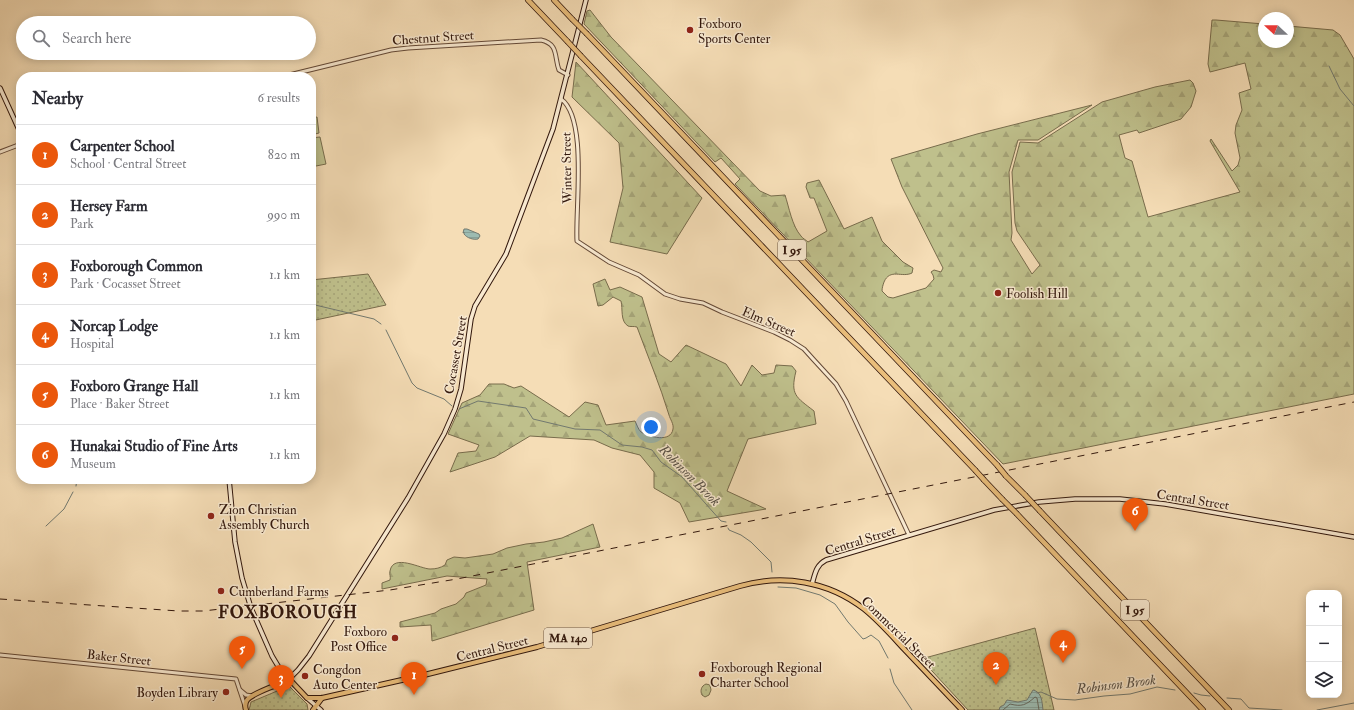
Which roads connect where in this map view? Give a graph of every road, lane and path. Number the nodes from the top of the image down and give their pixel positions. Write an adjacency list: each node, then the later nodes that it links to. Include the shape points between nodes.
1 (528, 0): 27 (highway, I 95, bridge)
2 (554, 0): 28 (highway, I 95, bridge)
3 (586, 0): 5 (main road, Cocasset Street)
4 (301, 72): 5 (street, Chestnut Street, via 391,50 541,40 553,47 559,70)
5 (568, 75): 7 (main road, Cocasset Street)
6 (0, 88): 8 (main road)
7 (561, 99): 11 (street, Winter Street, via 569,107 577,132); 17 (main road, Cocasset Street, via 546,148 506,254 475,306 461,389 450,422 408,498 339,608 305,662)
8 (16, 123)
9 (16, 146): 10 (street)
10 (0, 152)
11 (577, 241): 13 (street, Elm Street, via 609,262 639,275 665,294 703,303 781,335 804,349 836,384 846,401)
12 (229, 484): 17 (main road, via 235,542 242,578 269,649)
13 (909, 535): 14 (main road, Central Street, via 1008,507 1089,498 1165,504); 15 (main road, Central Street, via 824,561 817,568)
14 (1354, 537)
15 (812, 584): 21 (main road, Central Street / MA 140, via 782,580 752,583 537,647); 26 (main road, Commercial Street / MA 140, via 843,595 867,612)
16 (0, 655): 18 (street, Baker Street, via 236,679)
17 (287, 681): 19 (main road, Cocasset Street); 20 (main road, via 294,684)
18 (239, 689): 19 (street, via 244,695); 23 (street)
19 (253, 696): 23 (main road, via 248,700)
20 (307, 698): 21 (main road, Central Street / MA 140); 22 (main road)
21 (322, 698): 22 (main road)
22 (316, 705): 24 (main road); 25 (main road)
23 (246, 709)
24 (314, 710)
25 (321, 710)
26 (962, 710)
27 (1203, 710)
28 (1229, 710)

